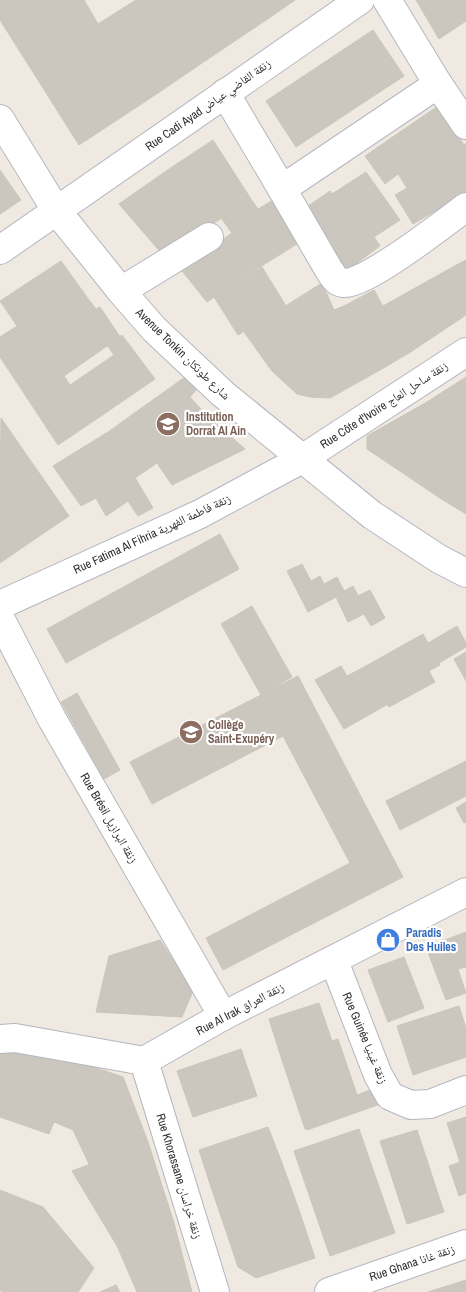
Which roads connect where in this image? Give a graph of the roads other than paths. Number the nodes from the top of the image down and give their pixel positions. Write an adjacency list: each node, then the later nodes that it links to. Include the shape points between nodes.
1 (360, 0): 4 (street, Rue Cadi Ayad زنقة القاضي عياض)
2 (387, 0): 3 (street)
3 (438, 84): 6 (street); 7 (street)
4 (225, 93): 7 (street); 9 (street, Rue Cadi Ayad زنقة القاضي عياض)
5 (0, 119): 9 (street, Avenue Tonkin شارع طونكان)
6 (466, 125)
7 (282, 190): 8 (street, via 334,278 342,283 365,276)
8 (466, 207)
9 (56, 210): 11 (street, Rue Cadi Ayad زنقة القاضي عياض); 12 (street, Avenue Tonkin شارع طونكان)
10 (209, 237): 12 (street)
11 (0, 250)
12 (122, 291): 14 (street, Avenue Tonkin شارع طونكان, via 154,329 223,394)
13 (466, 352): 14 (street, Rue Côte d'Ivoire زنقة ساحل العاج)
14 (302, 459): 15 (street, Avenue Tonkin شارع طونكان, via 372,515); 16 (street, Rue Fatima Al Fihria زنقة فاطمة الفهرية, via 200,514)
15 (466, 573)
16 (0, 605)
17 (0, 618): 20 (street, Rue Brésil زنقة البرازيل, via 52,719)
18 (466, 892): 19 (street, Rue Al Irak زنقة العراق)
19 (334, 961): 20 (street, Rue Al Irak زنقة العراق); 23 (street, Rue Guinée زنقة غينيا, via 378,1075 390,1096 411,1105 430,1104)
20 (223, 1016): 22 (street, Rue Al Irak زنقة العراق)
21 (0, 1039): 22 (street, via 16,1038)
22 (144, 1061): 25 (street, Rue Khorassane زنقة خراسان)
23 (466, 1090)
24 (466, 1244): 26 (street, Rue Ghana زنقة غانا)
25 (214, 1292)
26 (329, 1292)

